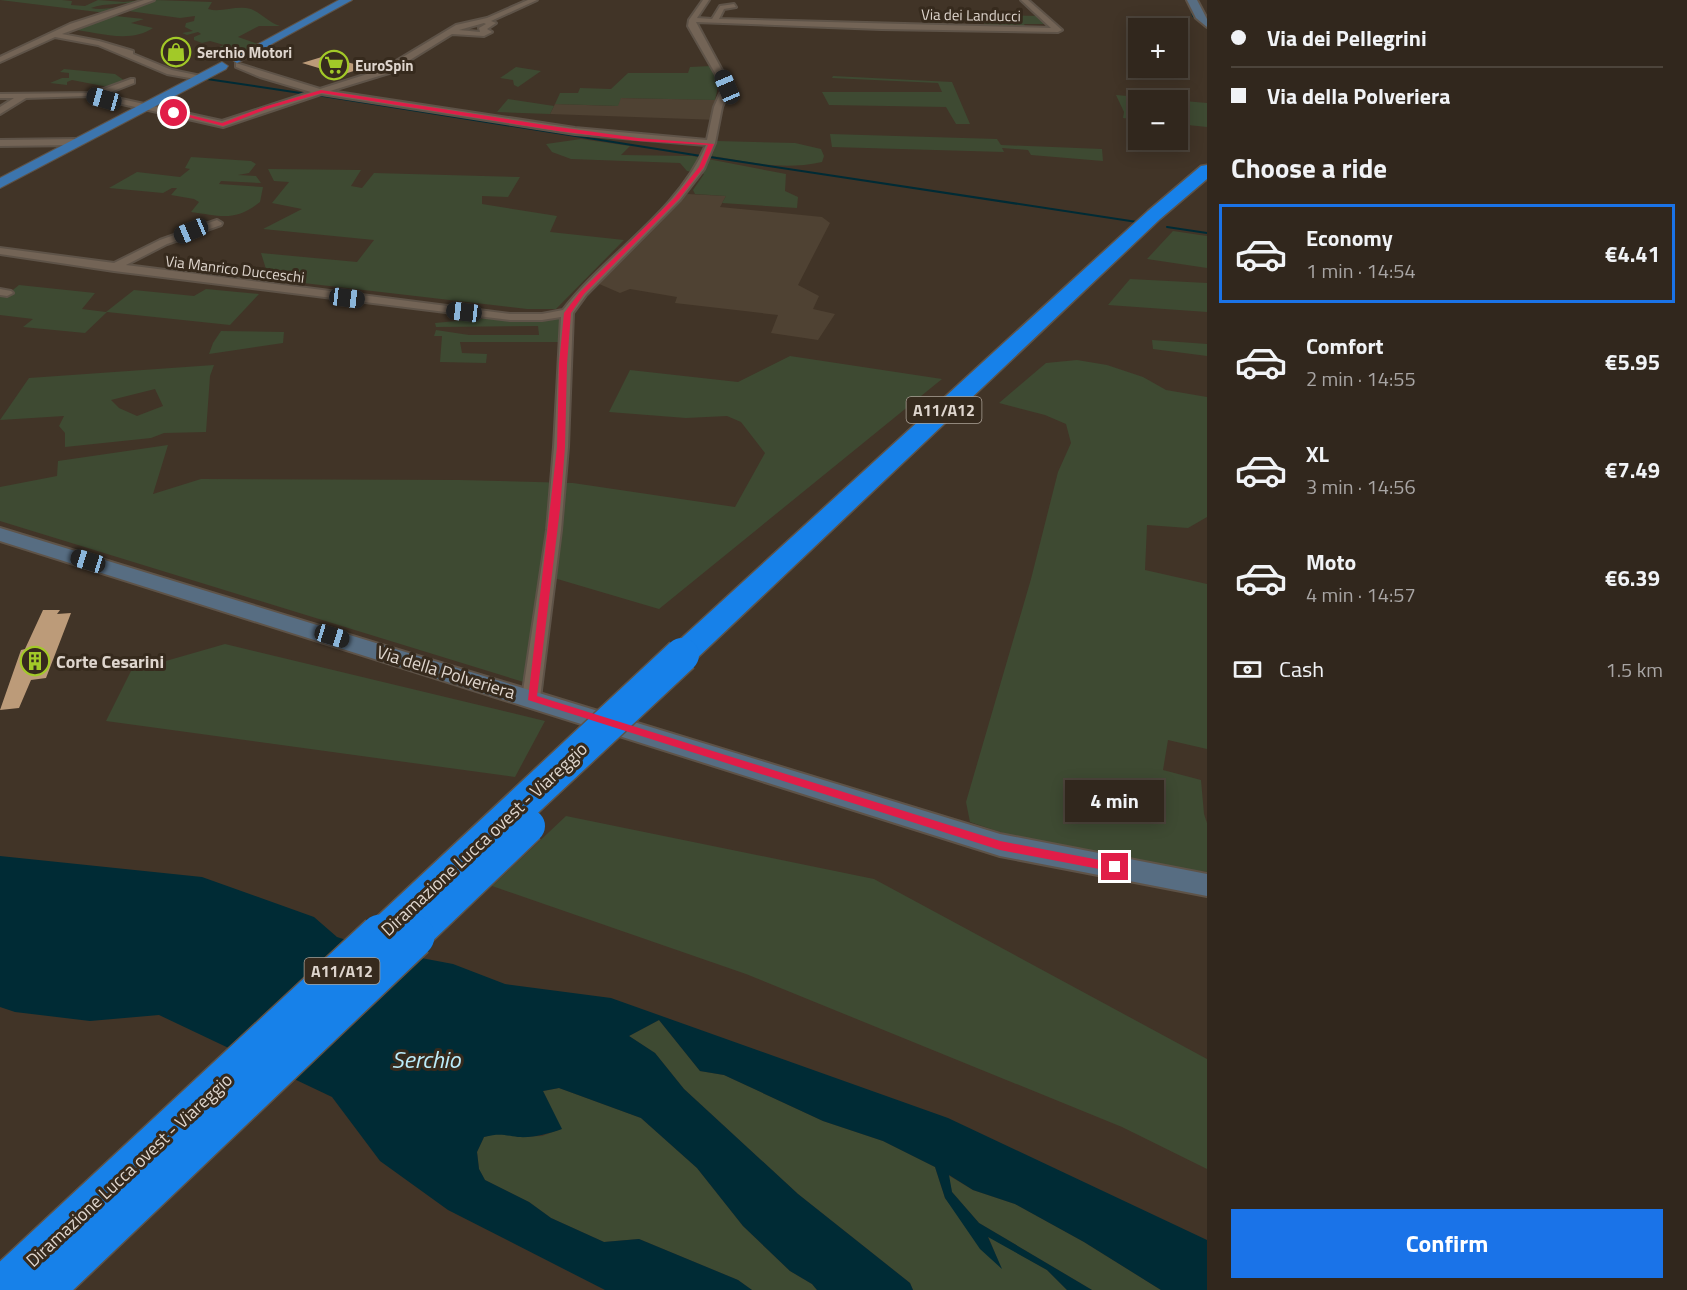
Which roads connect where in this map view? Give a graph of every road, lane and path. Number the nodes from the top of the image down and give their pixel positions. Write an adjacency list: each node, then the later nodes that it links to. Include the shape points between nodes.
1 (151, 0): 13 (street)
2 (347, 0): 15 (main road)
3 (534, 0): 10 (street)
4 (706, 0): 8 (street)
5 (1024, 0): 9 (street, Via dei Landucci, via 1058,30)
6 (1192, 0): 11 (street)
7 (734, 6): 9 (street, via 722,7)
8 (692, 20): 9 (street, Via dei Landucci); 26 (street, via 727,87 718,107)
9 (716, 20)
10 (480, 21): 12 (street); 12 (street, via 492,23 482,30 488,32)
11 (1207, 24)
12 (450, 32): 18 (street, via 386,71)
13 (55, 35): 14 (street); 16 (street, via 99,43 170,72)
14 (0, 60)
15 (238, 62): 16 (main road, via 218,62 222,66); 18 (street, via 254,72)
16 (198, 78): 22 (main road)
17 (132, 81): 21 (street)
18 (321, 92): 22 (street, via 220,124); 26 (street, via 638,140)
19 (0, 96): 20 (street)
20 (23, 96): 21 (street); 23 (street)
21 (93, 96): 22 (street)
22 (145, 107): 25 (main road)
23 (0, 111)
24 (0, 142): 25 (street)
25 (78, 142): 29 (main road)
26 (711, 144): 33 (street, via 701,167 677,198)
27 (1207, 170): 35 (highway, Diramazione Lucca ovest - Viareggio / A11/A12, via 1154,215)
28 (1207, 183): 35 (highway, Diramazione Lucca ovest - Viareggio / A11/A12)
29 (0, 184)
30 (217, 223): 32 (street, Via Manrico Ducceschi, via 156,246)
31 (0, 251): 32 (street, Via Manrico Ducceschi)
32 (114, 268): 33 (street, Via Manrico Ducceschi, via 510,317)
33 (567, 313): 36 (street, via 557,495)
34 (0, 534): 36 (street, Via della Polveriera)
35 (694, 656): 38 (highway, Diramazione Lucca ovest - Viareggio / A11/A12, bridge); 39 (highway, Diramazione Lucca ovest - Viareggio / A11/A12, bridge)
36 (531, 698): 37 (street, Via della Polveriera, via 1000,845)
37 (1207, 885)
38 (1, 1290)
39 (42, 1290)

